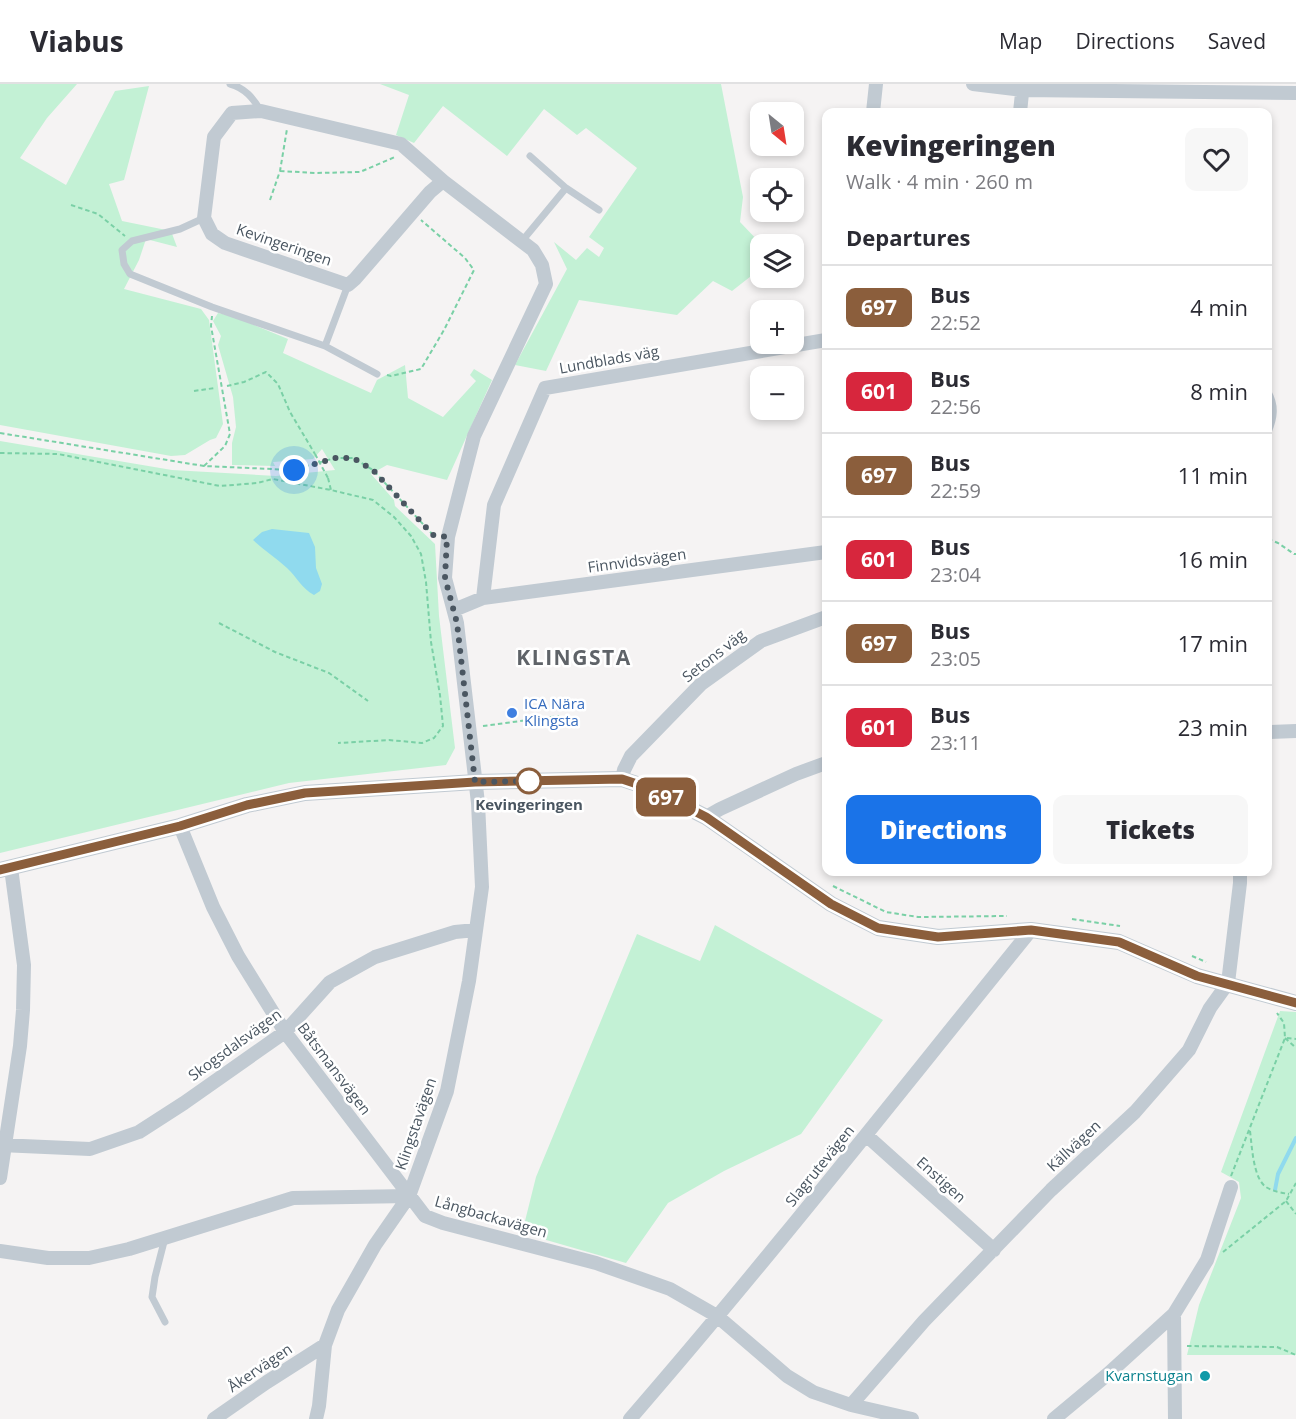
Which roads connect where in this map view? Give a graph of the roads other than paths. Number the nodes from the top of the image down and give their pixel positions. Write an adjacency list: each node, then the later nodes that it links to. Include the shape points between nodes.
1 (230, 84): 8 (lane, via 253,98)
2 (876, 84): 6 (street)
3 (974, 84): 4 (street)
4 (1022, 87): 5 (street); 7 (street)
5 (1296, 93)
6 (873, 108)
7 (1020, 108)
8 (261, 111): 10 (street, via 401,144); 13 (street, via 232,113 214,137)
9 (530, 156): 11 (lane)
10 (443, 181): 14 (street); 15 (street)
11 (566, 188): 12 (lane); 14 (lane)
12 (599, 210)
13 (204, 218): 15 (street, Kevingeringen, via 212,234 225,243); 17 (lane, via 180,229 132,241 122,250 130,274)
14 (522, 241): 23 (street, via 542,265 546,284 474,436 447,537 445,578)
15 (348, 285): 17 (lane)
16 (822, 341): 22 (street, Lundblads väg, via 545,388 494,505)
17 (325, 346): 18 (lane)
18 (377, 374)
19 (1272, 399): 20 (lane)
20 (1272, 423)
21 (822, 553): 22 (street, Finnvidsvägen)
22 (483, 598): 23 (street, Finnvidsvägen)
23 (454, 610): 29 (street)
24 (822, 618): 28 (street, Setons väg, via 761,641 701,684 631,756)
25 (1296, 731): 26 (street)
26 (1272, 732)
27 (822, 764): 30 (street)
28 (622, 779): 29 (street); 30 (street)
29 (475, 782): 31 (street, via 305,793 247,805); 34 (street, Klingstavägen, via 482,888)
30 (706, 817): 35 (street, via 831,904 878,928 938,937)
31 (180, 826): 32 (street); 38 (street, Båtsmansvägen, via 213,907)
32 (5, 869): 40 (street, via 24,965 21,1046)
33 (1240, 876): 36 (street, Källvägen)
34 (476, 930): 38 (street, Skogsdalsvägen, via 455,932 375,957 330,982); 43 (street, Klingstavägen, via 447,1091)
35 (1031, 930): 36 (street, via 1119,942 1197,976); 39 (street, Slagrutevägen)
36 (1228, 983): 37 (street); 45 (street, Källvägen, via 1189,1050 1135,1112 1051,1190)
37 (1296, 1003)
38 (285, 1032): 40 (street, Skogsdalsvägen, via 139,1132 90,1149); 43 (street, Båtsmansvägen)
39 (866, 1135): 45 (street, Enstigen); 48 (street, Slagrutevägen)
40 (2, 1145): 41 (street)
41 (0, 1178)
42 (1231, 1187): 47 (street, via 1207,1260)
43 (409, 1196): 44 (street, via 293,1198); 48 (street, Långbackavägen, via 425,1216 596,1263 670,1290); 50 (street, Klingstavägen, via 338,1310)
44 (165, 1238): 46 (street, via 88,1258); 49 (lane, via 152,1297)
45 (994, 1250): 51 (street, Källvägen)
46 (0, 1251)
47 (1174, 1314): 56 (street); 57 (street)
48 (717, 1316): 51 (street, Långbackavägen, via 787,1376 813,1392); 54 (street, Slagrutevägen)
49 (165, 1322)
50 (325, 1345): 52 (street, Åkervägen); 53 (street, Klingstavägen)
51 (851, 1405): 55 (street, Långbackavägen)
52 (213, 1419)
53 (315, 1419)
54 (630, 1419)
55 (912, 1419)
56 (1054, 1419)
57 (1175, 1419)

